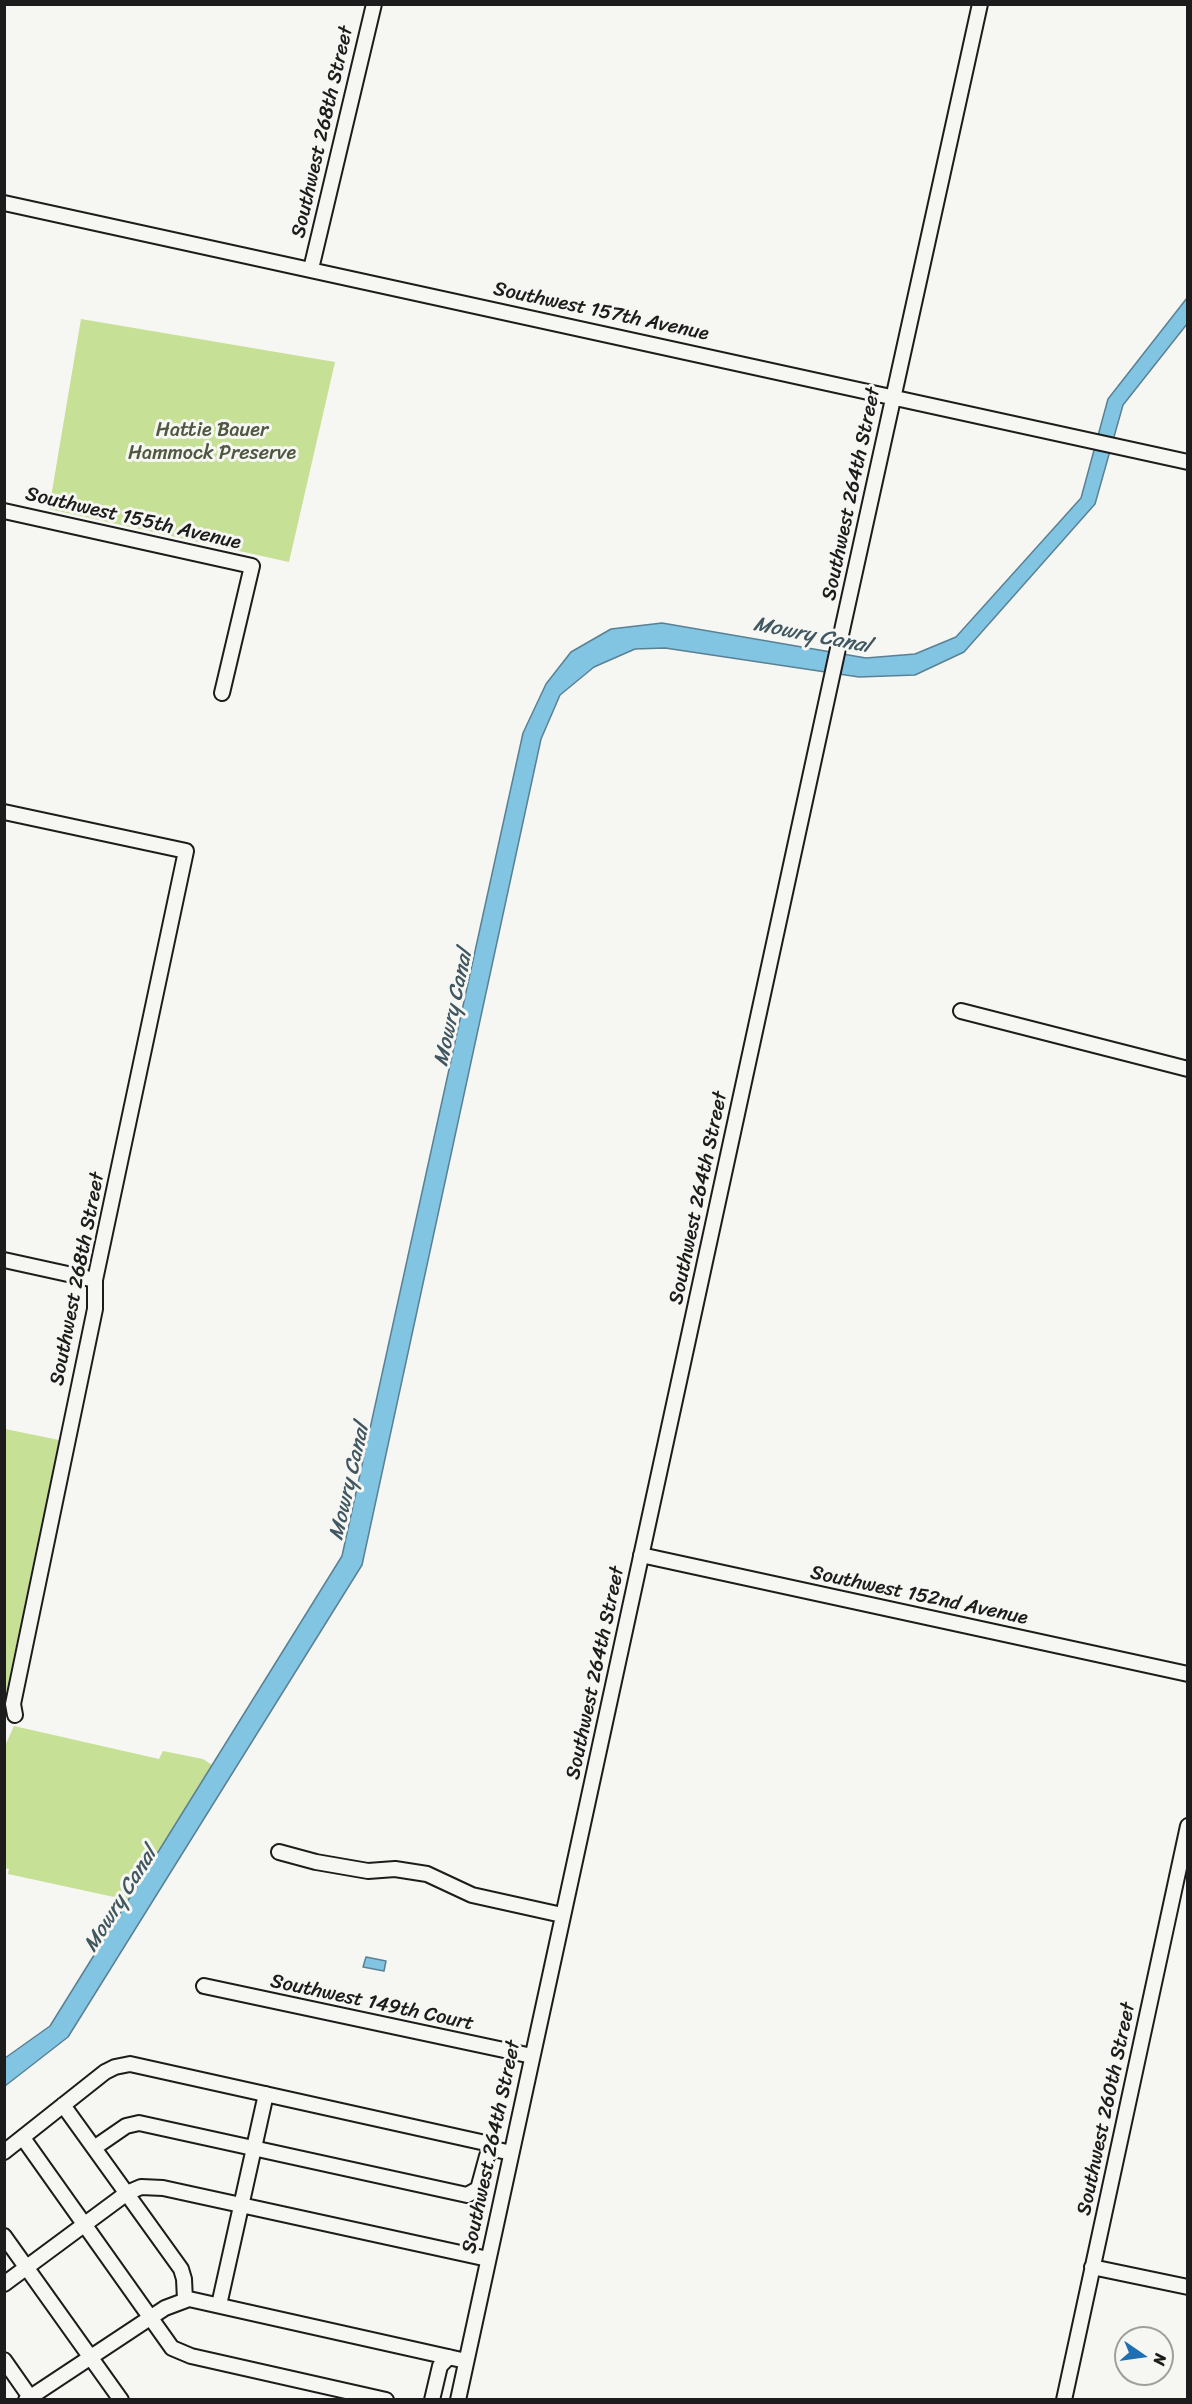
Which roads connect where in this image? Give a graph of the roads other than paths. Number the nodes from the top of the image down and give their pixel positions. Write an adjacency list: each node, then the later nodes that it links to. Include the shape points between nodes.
1 (374, 4): 4 (street, Southwest 268th Street)
2 (980, 4): 5 (street, Southwest 264th Street)
3 (4, 203): 4 (street, Southwest 157th Avenue)
4 (311, 269): 5 (street, Southwest 157th Avenue)
5 (893, 396): 6 (street, Southwest 157th Avenue); 14 (street, Southwest 264th Street)
6 (1188, 462)
7 (4, 511): 8 (street, Southwest 155th Avenue, via 252,566)
8 (222, 693)
9 (4, 812): 13 (street, Southwest 268th Street, via 186,851)
10 (961, 1011): 11 (street)
11 (1188, 1069)
12 (4, 1260): 13 (street)
13 (95, 1280): 16 (street, Southwest 268th Street, via 95,1309 13,1704)
14 (641, 1556): 15 (street, Southwest 152nd Avenue); 19 (street, Southwest 264th Street)
15 (1188, 1674)
16 (15, 1715)
17 (1188, 1826): 35 (street, Southwest 260th Street)
18 (279, 1852): 19 (street, via 368,1871 394,1869 427,1874 472,1895)
19 (562, 1915): 21 (street, Southwest 264th Street)
20 (204, 1986): 21 (street, Southwest 149th Court)
21 (532, 2056): 29 (street, Southwest 264th Street)
22 (266, 2094): 23 (street, via 130,2064 105,2072); 26 (street); 27 (street, via 490,2144)
23 (63, 2105): 24 (street); 25 (street)
24 (23, 2138): 28 (street); 32 (street)
25 (94, 2148): 26 (street, via 126,2126 139,2123); 30 (street)
26 (254, 2149): 27 (street, via 466,2195 478,2189 487,2156); 31 (street)
27 (494, 2149): 29 (street)
28 (4, 2152)
29 (511, 2152): 34 (street, Southwest 264th Street)
30 (127, 2193): 31 (street, via 152,2186); 32 (street); 39 (street, via 181,2269)
31 (242, 2205): 34 (street); 40 (street)
32 (84, 2224): 36 (street); 41 (street)
33 (4, 2236): 36 (street)
34 (488, 2259): 45 (street, Southwest 264th Street)
35 (1092, 2267): 38 (street); 51 (street, Southwest 260th Street)
36 (27, 2268): 37 (street); 42 (street)
37 (4, 2284)
38 (1188, 2287)
39 (185, 2300): 40 (street); 41 (street)
40 (219, 2304): 43 (street)
41 (150, 2318): 42 (street); 48 (street, via 176,2351)
42 (90, 2356): 46 (street); 47 (street)
43 (448, 2357): 45 (street); 49 (street, via 440,2366)
44 (4, 2360): 46 (street)
45 (466, 2361): 50 (street, Southwest 264th Street)
46 (29, 2399)
47 (120, 2400)
48 (386, 2400)
49 (432, 2400)
50 (458, 2400)
51 (1064, 2400)

